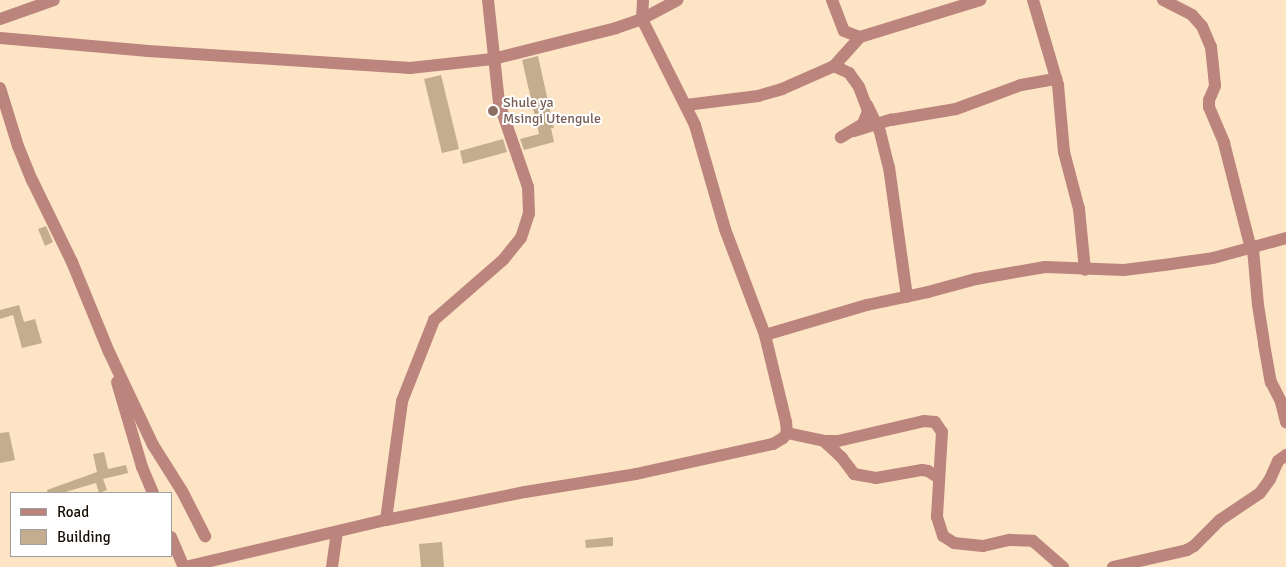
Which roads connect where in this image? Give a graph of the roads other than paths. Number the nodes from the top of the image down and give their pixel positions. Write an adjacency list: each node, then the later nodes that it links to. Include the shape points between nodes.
1 (54, 0): 9 (street)
2 (488, 0): 13 (street)
3 (643, 0): 10 (street)
4 (678, 0): 10 (street)
5 (832, 0): 11 (street, via 844,31)
6 (980, 0): 11 (street)
7 (1033, 0): 15 (street)
8 (1163, 0): 23 (street, via 1192,15 1202,26 1211,48 1215,86 1209,107 1224,143)
9 (0, 19)
10 (642, 20): 13 (street); 17 (street)
11 (860, 37): 14 (street)
12 (0, 38): 13 (street, via 410,68)
13 (493, 59): 34 (street, via 499,103 528,187 529,214 521,238 503,260 434,320 402,401)
14 (834, 66): 17 (street, via 782,90); 18 (street, via 849,74 860,87)
15 (1056, 79): 19 (street, via 1021,85 956,108); 24 (street, via 1064,152 1079,209)
16 (0, 88): 27 (street, via 32,180 72,262)
17 (686, 105): 26 (street, via 706,157 725,229)
18 (867, 105): 19 (street); 20 (street, via 866,118)
19 (877, 124): 20 (street); 25 (street, via 889,167)
20 (854, 131): 21 (street)
21 (841, 137)
22 (1286, 238): 23 (street)
23 (1252, 249): 24 (street, via 1144,268); 28 (street, via 1271,382)
24 (1085, 270): 25 (street, via 1045,267 976,279)
25 (907, 297): 26 (street, via 867,305)
26 (765, 335): 29 (street)
27 (109, 352): 33 (street, via 123,406); 36 (street, via 153,445 182,490)
28 (1286, 422)
29 (787, 432): 30 (street); 34 (street, via 773,444 673,466)
30 (824, 441): 32 (street, via 854,474 876,478 922,470); 32 (street, via 838,441 924,421 935,422 942,432)
31 (1286, 454): 43 (street, via 1278,460 1260,493 1220,520 1194,546)
32 (939, 478): 42 (street, via 937,517 948,541 984,546 1010,540 1029,540)
33 (153, 492)
34 (386, 520): 35 (street)
35 (337, 533): 38 (street); 41 (street)
36 (205, 536)
37 (172, 540): 40 (street)
38 (211, 564): 40 (street)
39 (178, 567): 40 (street)
40 (184, 567)
41 (332, 567)
42 (1063, 567)
43 (1113, 567)

